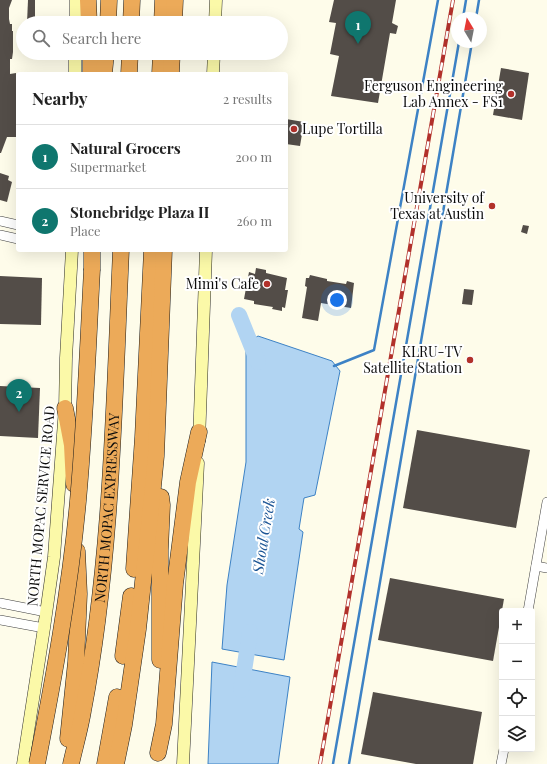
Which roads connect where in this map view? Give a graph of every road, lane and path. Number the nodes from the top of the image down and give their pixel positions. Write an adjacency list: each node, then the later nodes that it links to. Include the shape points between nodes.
1 (76, 0): 9 (main road)
2 (88, 0): 10 (highway)
3 (109, 0): 11 (highway)
4 (132, 0): 12 (highway)
5 (141, 0): 13 (highway)
6 (163, 0): 14 (highway)
7 (175, 0): 15 (highway)
8 (216, 0): 16 (main road)
9 (76, 16)
10 (89, 16)
11 (108, 16)
12 (131, 16)
13 (140, 16)
14 (162, 16)
15 (174, 16)
16 (215, 16)
17 (75, 60): 25 (main road)
18 (91, 60): 26 (highway)
19 (105, 60): 27 (highway)
20 (130, 60): 28 (highway)
21 (139, 60): 29 (highway)
22 (161, 60): 30 (highway)
23 (172, 60): 31 (highway)
24 (214, 60): 32 (main road)
25 (75, 72)
26 (92, 72)
27 (104, 72)
28 (129, 72)
29 (138, 72)
30 (160, 72)
31 (171, 72)
32 (213, 72)
33 (0, 221): 34 (street)
34 (16, 225)
35 (0, 235): 36 (street)
36 (16, 239)
37 (72, 252): 44 (main road, NORTH MOPAC SERVICE ROAD)
38 (92, 252): 58 (highway, bridge, via 78,502 62,628)
39 (121, 252): 60 (highway, NORTH MOPAC EXPRESSWAY, via 111,459 103,562 87,690)
40 (130, 252): 61 (highway, via 116,522 105,627)
41 (152, 252): 62 (highway, via 138,521 121,670)
42 (164, 252): 46 (highway)
43 (206, 252): 45 (main road)
44 (65, 408): 52 (main road, NORTH MOPAC SERVICE ROAD, via 54,557); 59 (highway, via 72,445 79,594 76,662)
45 (199, 432): 56 (highway, via 188,482 164,724); 64 (main road)
46 (156, 456): 56 (highway, via 162,505); 63 (highway, via 138,629)
47 (547, 502): 48 (street)
48 (536, 566): 49 (street); 51 (street)
49 (547, 568)
50 (0, 603): 52 (street)
51 (529, 608)
52 (46, 612): 54 (main road, NORTH MOPAC SERVICE ROAD)
53 (0, 620): 54 (street)
54 (44, 628): 57 (main road, NORTH MOPAC SERVICE ROAD)
55 (503, 752): 65 (street)
56 (158, 758)
57 (23, 764)
58 (36, 764)
59 (66, 764)
60 (71, 764)
61 (83, 764)
62 (105, 764)
63 (116, 764)
64 (183, 764)
65 (501, 764)

